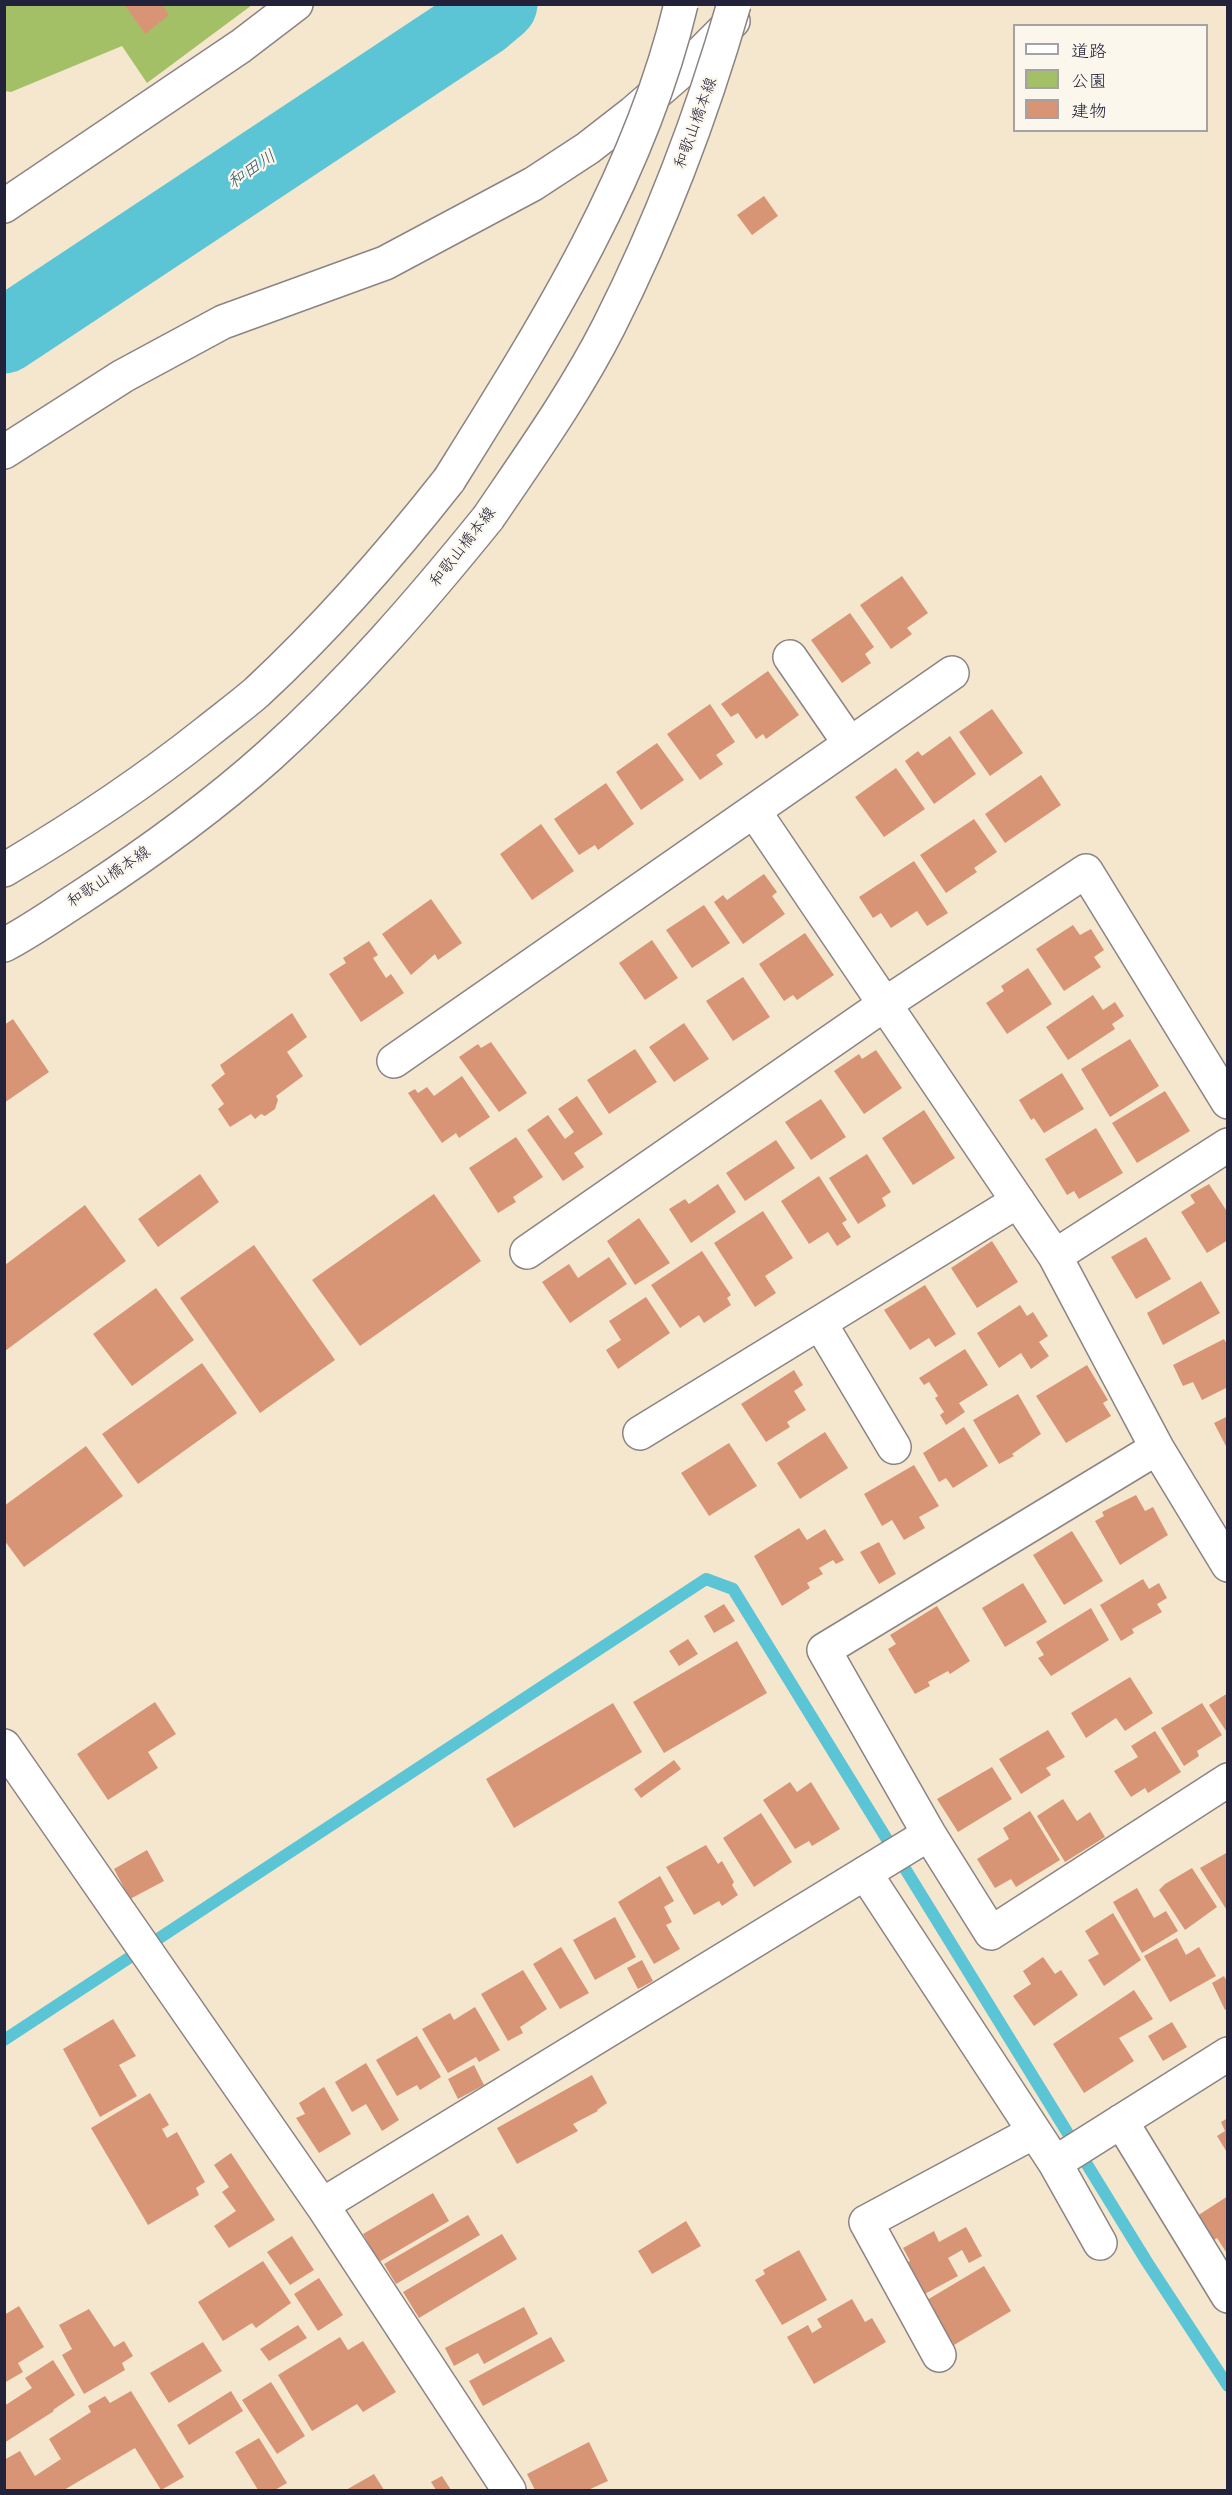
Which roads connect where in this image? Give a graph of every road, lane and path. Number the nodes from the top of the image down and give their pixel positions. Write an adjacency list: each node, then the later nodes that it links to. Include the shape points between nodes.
1 (296, 4): 5 (street, via 241,46)
2 (681, 4): 11 (street, bridge, via 633,150 529,352 449,480 325,626 255,693 181,752 70,831)
3 (734, 4): 12 (street, 和歌山橋本線, bridge, via 713,78 671,191 608,327 549,427 488,518 417,606 270,755 192,819 105,881)
4 (749, 4): 6 (street, via 693,62 633,113 533,184 385,263 223,322 123,376)
5 (4, 206)
6 (4, 452)
7 (790, 657): 9 (street)
8 (952, 674): 9 (street)
9 (850, 744): 10 (street)
10 (754, 811): 13 (street); 14 (street)
11 (4, 870)
12 (4, 945)
13 (885, 1004): 15 (street, via 1086,871); 17 (street); 18 (street)
14 (394, 1061)
15 (1227, 1102)
16 (1227, 1145): 19 (street)
17 (1018, 1201): 19 (street); 20 (street)
18 (527, 1252)
19 (1055, 1256): 23 (street)
20 (820, 1323): 21 (street); 22 (street)
21 (640, 1432)
22 (894, 1447)
23 (1157, 1448): 24 (street); 27 (street, via 824,1650)
24 (1227, 1565)
25 (4, 1746): 33 (street)
26 (1227, 1780): 27 (street, via 991,1933)
27 (929, 1834): 28 (street)
28 (865, 1873): 31 (street); 33 (street)
29 (1227, 2054): 30 (street)
30 (1121, 2121): 32 (street); 35 (street)
31 (1034, 2132): 32 (street); 36 (street, via 866,2222)
32 (1055, 2163): 34 (street)
33 (322, 2205): 37 (street)
34 (1100, 2243)
35 (1227, 2296)
36 (939, 2355)
37 (509, 2490)

